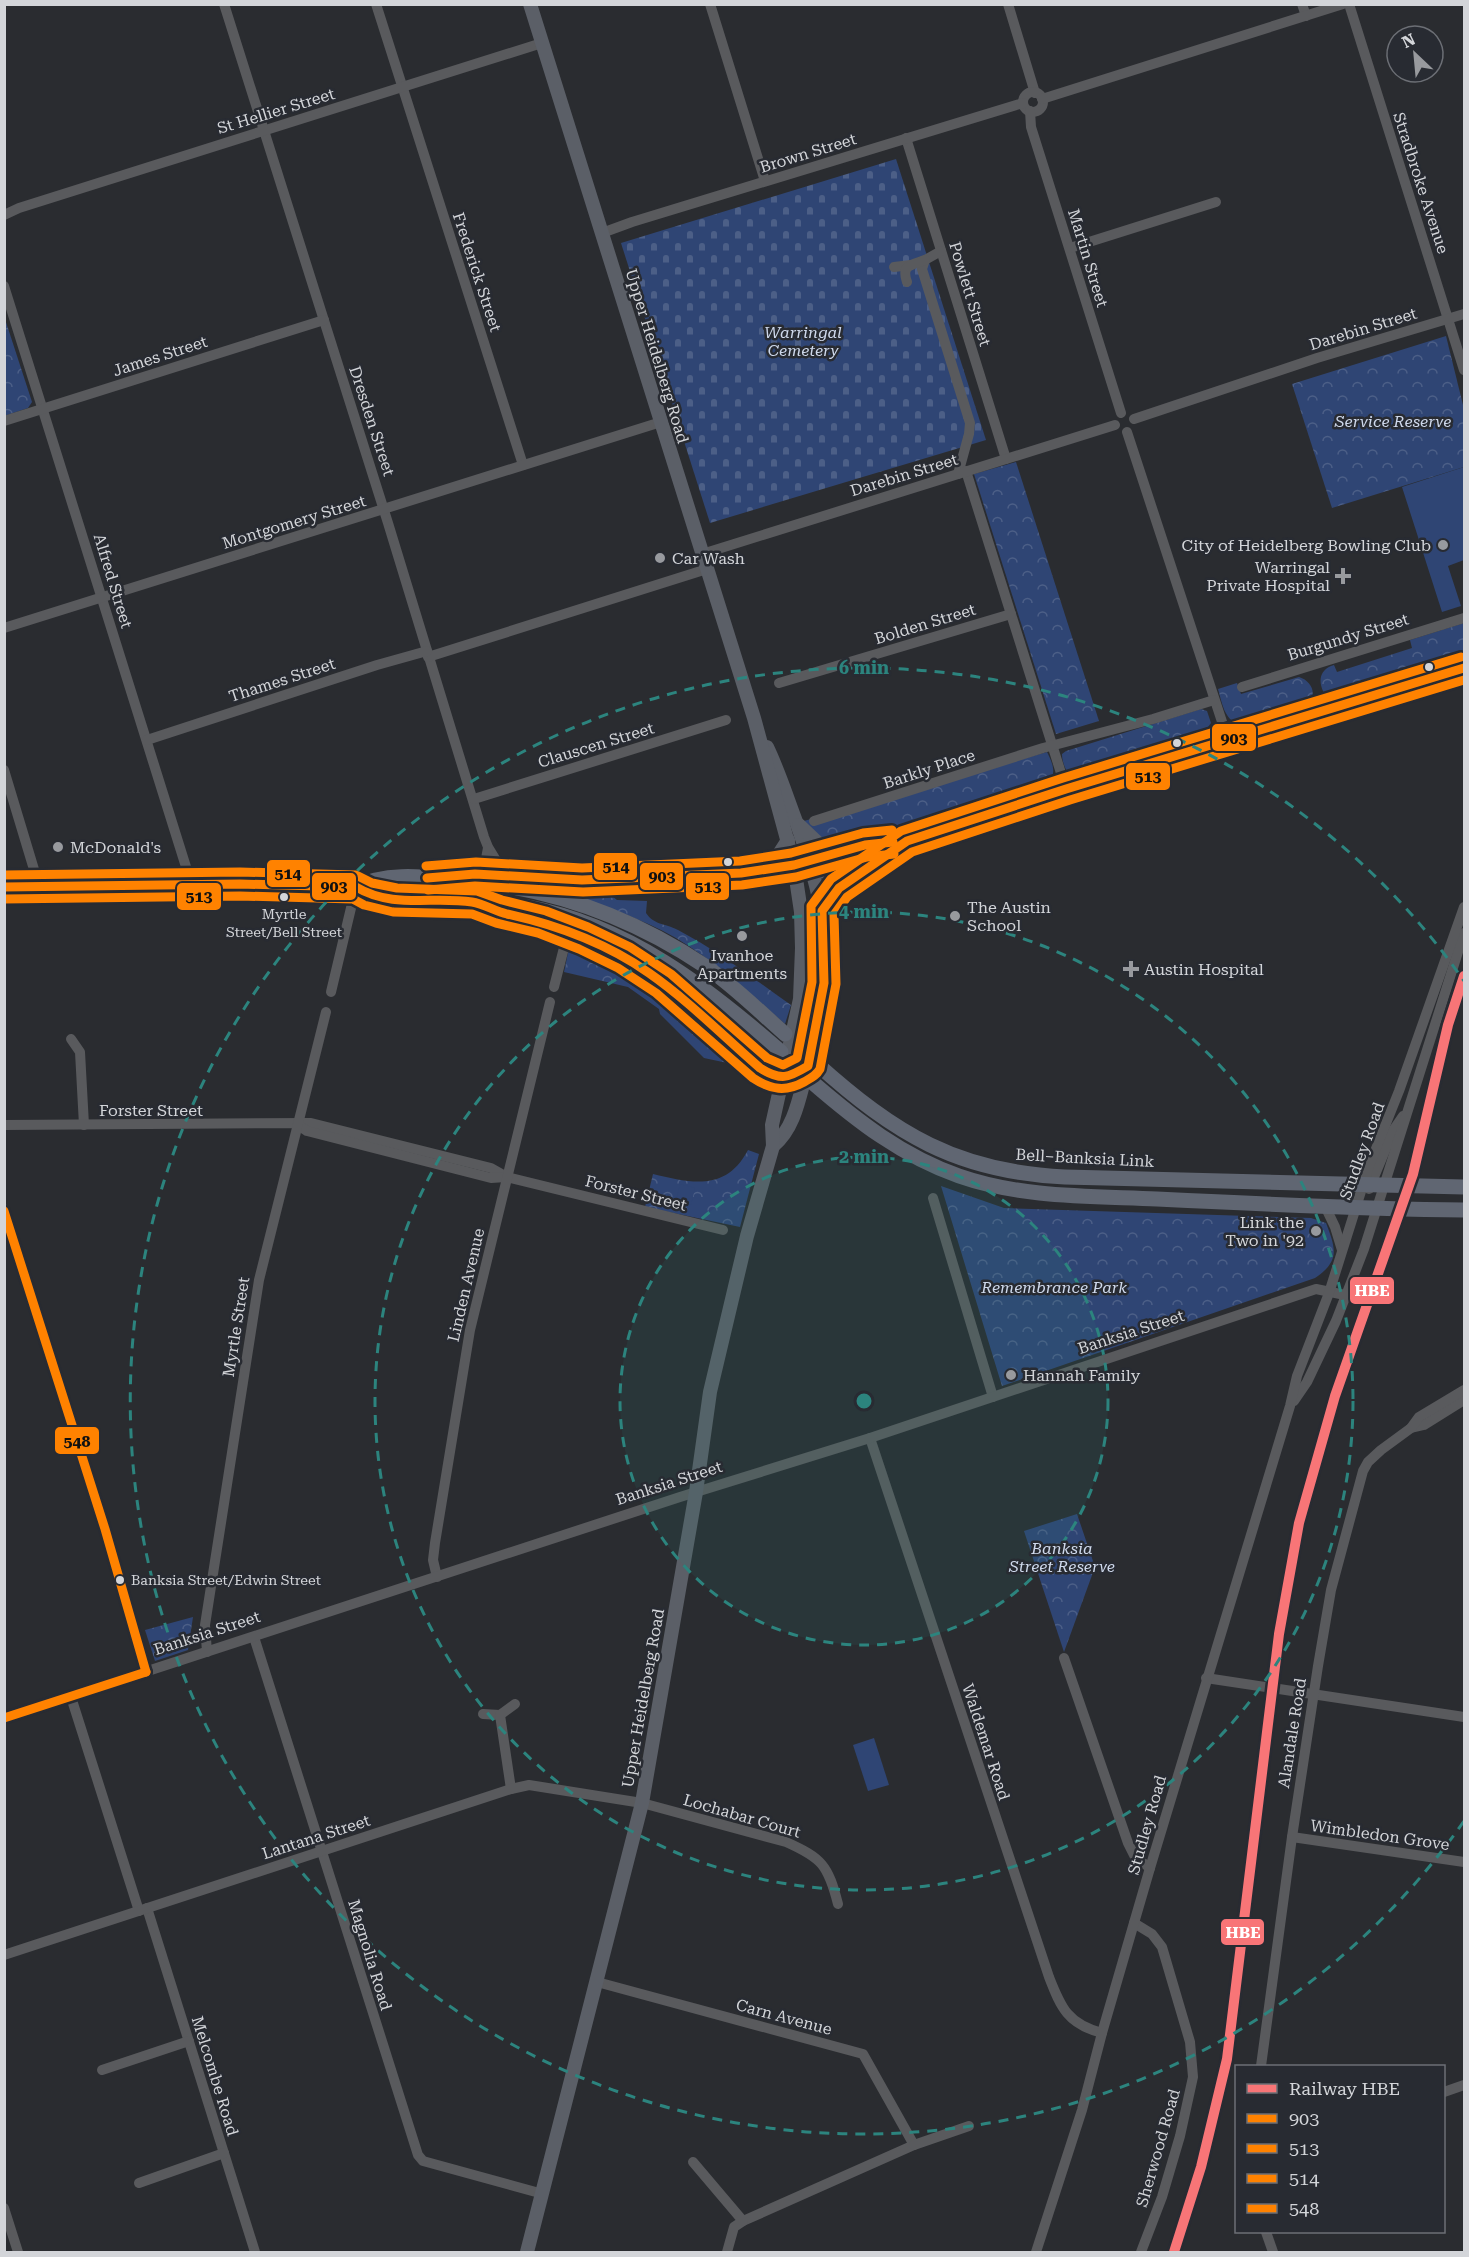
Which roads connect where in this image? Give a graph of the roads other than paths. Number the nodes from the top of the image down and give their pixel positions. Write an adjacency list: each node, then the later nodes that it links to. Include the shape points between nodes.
1 (224, 4): 14 (street, Dresden Street)
2 (376, 4): 11 (street, Frederick Street)
3 (530, 4): 10 (main road, Upper Heidelberg Road)
4 (710, 4): 16 (street)
5 (1008, 4): 12 (street)
6 (1302, 4): 9 (street)
7 (1342, 4): 9 (street)
8 (1349, 4): 30 (street, Stradbroke Avenue)
9 (1306, 16): 12 (street)
10 (542, 43): 11 (street, St Hellier Street); 21 (main road, Upper Heidelberg Road)
11 (402, 87): 14 (street, St Hellier Street); 41 (street, Frederick Street)
12 (1039, 96): 13 (street, via 1026,95); 13 (street, via 1039,110)
13 (1027, 107): 15 (street, Brown Street); 22 (street, Martin Street)
14 (264, 131): 18 (street, St Hellier Street); 31 (street, Dresden Street)
15 (906, 138): 16 (street, Brown Street); 23 (street, Powlett Street)
16 (765, 181): 21 (street, Brown Street)
17 (1216, 202): 22 (street)
18 (19, 208): 19 (street, St Hellier Street); 20 (street, St Hellier Street)
19 (4, 209)
20 (4, 215)
21 (602, 233): 37 (main road, Upper Heidelberg Road)
22 (1070, 248): 34 (street, Martin Street)
23 (941, 251): 24 (street); 40 (street, Powlett Street)
24 (925, 260): 25 (street); 42 (street, via 922,268 970,423)
25 (910, 265): 26 (street); 27 (street, via 904,274)
26 (894, 267)
27 (907, 282)
28 (4, 285): 33 (street, Alfred Street)
29 (1464, 314): 30 (street, Darebin Street)
30 (1448, 319): 32 (street, Stradbroke Avenue); 35 (street, Darebin Street)
31 (324, 320): 33 (street, James Street); 43 (street, Dresden Street)
32 (1464, 370)
33 (43, 409): 36 (street, James Street); 46 (street, Alfred Street)
34 (1121, 413): 35 (street); 38 (street, via 1116,416)
35 (1134, 419): 39 (street, via 1133,428)
36 (4, 421)
37 (661, 422): 41 (street, Montgomery Street); 44 (main road, Upper Heidelberg Road)
38 (1115, 425): 39 (street, via 1118,431); 40 (street, Darebin Street)
39 (1127, 432): 54 (street)
40 (1006, 459): 42 (street, Darebin Street)
41 (523, 465): 43 (street, Montgomery Street)
42 (962, 473): 44 (street, Darebin Street); 47 (street)
43 (384, 509): 46 (street, Montgomery Street); 50 (street, Dresden Street)
44 (702, 554): 45 (main road, Upper Heidelberg Road)
45 (707, 569): 50 (street, Thames Street); 55 (main road, Upper Heidelberg Road)
46 (102, 597): 49 (street, Montgomery Street); 57 (street, Alfred Street)
47 (1011, 614): 52 (street, Bolden Street); 59 (street)
48 (1464, 618): 53 (street, Burgundy Street)
49 (4, 628)
50 (428, 654): 57 (street, Thames Street, via 377,665); 62 (street, Dresden Street)
51 (1464, 668): 58 (main road)
52 (779, 683)
53 (1242, 687)
54 (1214, 700): 58 (street); 59 (street)
55 (754, 718): 64 (main road, Upper Heidelberg Road, via 780,773); 65 (main road, Upper Heidelberg Road)
56 (726, 720): 62 (street, Clauscen Street)
57 (147, 740): 77 (street, Alfred Street)
58 (1228, 740): 61 (main road)
59 (1053, 747): 61 (street); 63 (street, Barkly Place)
60 (4, 770): 76 (street)
61 (1066, 789): 66 (main road)
62 (474, 799): 67 (street, Dresden Street)
63 (814, 821)
64 (796, 822): 68 (main road); 71 (main road, Upper Heidelberg Road)
65 (788, 840): 70 (main road, Upper Heidelberg Road); 72 (main road, via 779,854)
66 (907, 841): 68 (main road, via 865,845); 69 (main road)
67 (488, 847): 73 (street, via 485,864); 74 (street, Dresden Street)
68 (834, 854): 71 (main road)
69 (885, 854): 71 (main road, via 836,872); 82 (main road, via 839,888)
70 (794, 865): 71 (main road); 72 (main road); 89 (main road, Upper Heidelberg Road, via 801,912 802,981)
71 (812, 866): 82 (main road, Upper Heidelberg Road)
72 (756, 871): 74 (main road, via 582,880)
73 (475, 874): 74 (main road); 75 (main road)
74 (505, 875)
75 (440, 878): 79 (highway, via 384,878); 89 (highway, via 541,892 608,914 650,933 706,967)
76 (39, 886): 77 (highway); 78 (highway)
77 (192, 886): 79 (highway)
78 (4, 887)
79 (356, 888): 80 (highway, via 381,899); 86 (street)
80 (474, 902): 83 (highway); 91 (highway, via 545,911 616,936 705,989)
81 (1464, 907): 100 (street, Studley Road)
82 (822, 911): 92 (main road, Upper Heidelberg Road, via 825,973)
83 (568, 932): 85 (street); 93 (highway, via 606,948 648,973 760,1068 772,1076)
84 (1464, 933): 100 (street, Studley Road, via 1407,1112)
85 (554, 987)
86 (331, 992)
87 (550, 1002): 102 (street, Linden Avenue)
88 (326, 1012): 99 (street, Myrtle Street)
89 (790, 1030): 93 (main road, Upper Heidelberg Road)
90 (71, 1039): 98 (street, via 80,1052)
91 (781, 1053)
92 (812, 1064): 93 (main road); 94 (main road, Upper Heidelberg Road); 103 (highway, Bell–Banksia Link, via 910,1136 993,1169 1047,1177)
93 (785, 1076): 96 (main road, Upper Heidelberg Road)
94 (807, 1086): 95 (main road, Upper Heidelberg Road); 106 (highway, via 894,1146 943,1170 986,1184 1060,1194)
95 (795, 1112): 96 (main road, via 787,1110); 101 (main road, Upper Heidelberg Road, via 783,1138)
96 (773, 1117): 101 (main road, Upper Heidelberg Road)
97 (4, 1125): 98 (street, Forster Street)
98 (84, 1125): 99 (street, Forster Street)
99 (298, 1125): 102 (street, Forster Street, via 307,1131 491,1178); 124 (street, Myrtle Street, via 259,1280 205,1625)
100 (1394, 1129): 103 (street, Studley Road); 103 (street, Studley Road, via 1371,1161)
101 (773, 1146): 121 (main road, Upper Heidelberg Road, via 710,1392)
102 (507, 1177): 111 (street, Forster Street); 122 (street, Linden Avenue, via 470,1330 435,1543)
103 (1378, 1186): 104 (highway); 107 (street, Studley Road); 108 (street, Studley Road)
104 (1464, 1187)
105 (933, 1198): 116 (street)
106 (1325, 1206): 107 (highway); 112 (street)
107 (1358, 1207): 108 (highway); 112 (street, Studley Road)
108 (1383, 1208): 110 (highway); 114 (street, Studley Road)
109 (4, 1209): 126 (street)
110 (1464, 1210)
111 (723, 1230)
112 (1342, 1250): 113 (street, Studley Road)
113 (1329, 1293): 114 (street, Banksia Street); 116 (street, Banksia Street, via 1316,1289); 118 (street, Studley Road, via 1297,1376)
114 (1345, 1295): 118 (street, Studley Road, via 1307,1382)
115 (1464, 1390): 119 (street, via 1419,1417)
116 (993, 1397): 120 (street, Banksia Street)
117 (1464, 1400): 119 (street, via 1424,1425)
118 (1290, 1406): 127 (street, Studley Road)
119 (1411, 1428): 128 (street, Alandale Road, via 1379,1451 1363,1471 1331,1590)
120 (870, 1438): 121 (street, Banksia Street); 146 (street, Waldemar Road, via 1060,2006 1075,2022)
121 (696, 1492): 122 (street, Banksia Street); 136 (main road, Upper Heidelberg Road)
122 (437, 1577): 123 (street, Banksia Street)
123 (254, 1637): 124 (street, Banksia Street); 138 (street, Magnolia Road)
124 (207, 1652): 126 (street, Banksia Street)
125 (1064, 1658): 140 (street, via 1128,1843 1135,1857)
126 (146, 1672): 129 (street, Banksia Street)
127 (1206, 1678): 128 (street); 140 (street, Studley Road)
128 (1314, 1694): 133 (street); 137 (street, Alandale Road)
129 (71, 1697): 134 (street, Banksia Street); 142 (street, Melcombe Road)
130 (516, 1704): 132 (street)
131 (483, 1714): 132 (street)
132 (500, 1715): 135 (street)
133 (1464, 1717)
134 (4, 1718)
135 (511, 1789): 136 (street, Lantana Street, via 529,1785); 138 (street, Lantana Street)
136 (642, 1803): 141 (street, Lochabar Court, via 786,1842 805,1851 831,1877); 145 (main road, Upper Heidelberg Road)
137 (1292, 1837): 139 (street, Wimbledon Grove); 148 (street, Alandale Road)
138 (322, 1851): 142 (street, Lantana Street); 157 (street, Magnolia Road, via 420,2158)
139 (1464, 1862)
140 (1150, 1868): 143 (street, Studley Road)
141 (838, 1904)
142 (143, 1910): 144 (street, Lantana Street); 147 (street, Melcombe Road)
143 (1134, 1923): 146 (street, Studley Road); 166 (street, Sherwood Road, via 1152,1934 1162,1947 1190,2042 1193,2077 1162,2197)
144 (4, 1955)
145 (597, 1982): 153 (street, Carn Avenue, via 863,2054); 157 (main road, Upper Heidelberg Road)
146 (1102, 2033): 165 (street, Studley Road)
147 (189, 2041): 149 (street); 154 (street, Melcombe Road)
148 (1261, 2065)
149 (102, 2070)
150 (1464, 2085): 151 (street)
151 (1445, 2091)
152 (969, 2126): 153 (street)
153 (914, 2145): 159 (street)
154 (224, 2153): 156 (street); 162 (street, Melcombe Road)
155 (693, 2162): 159 (street)
156 (139, 2182)
157 (543, 2194): 163 (main road, Upper Heidelberg Road)
158 (4, 2208): 161 (street)
159 (743, 2221): 164 (street, via 734,2227)
160 (1266, 2233): 167 (street)
161 (18, 2253)
162 (255, 2253)
163 (528, 2253)
164 (727, 2253)
165 (1036, 2253)
166 (1141, 2253)
167 (1273, 2253)

